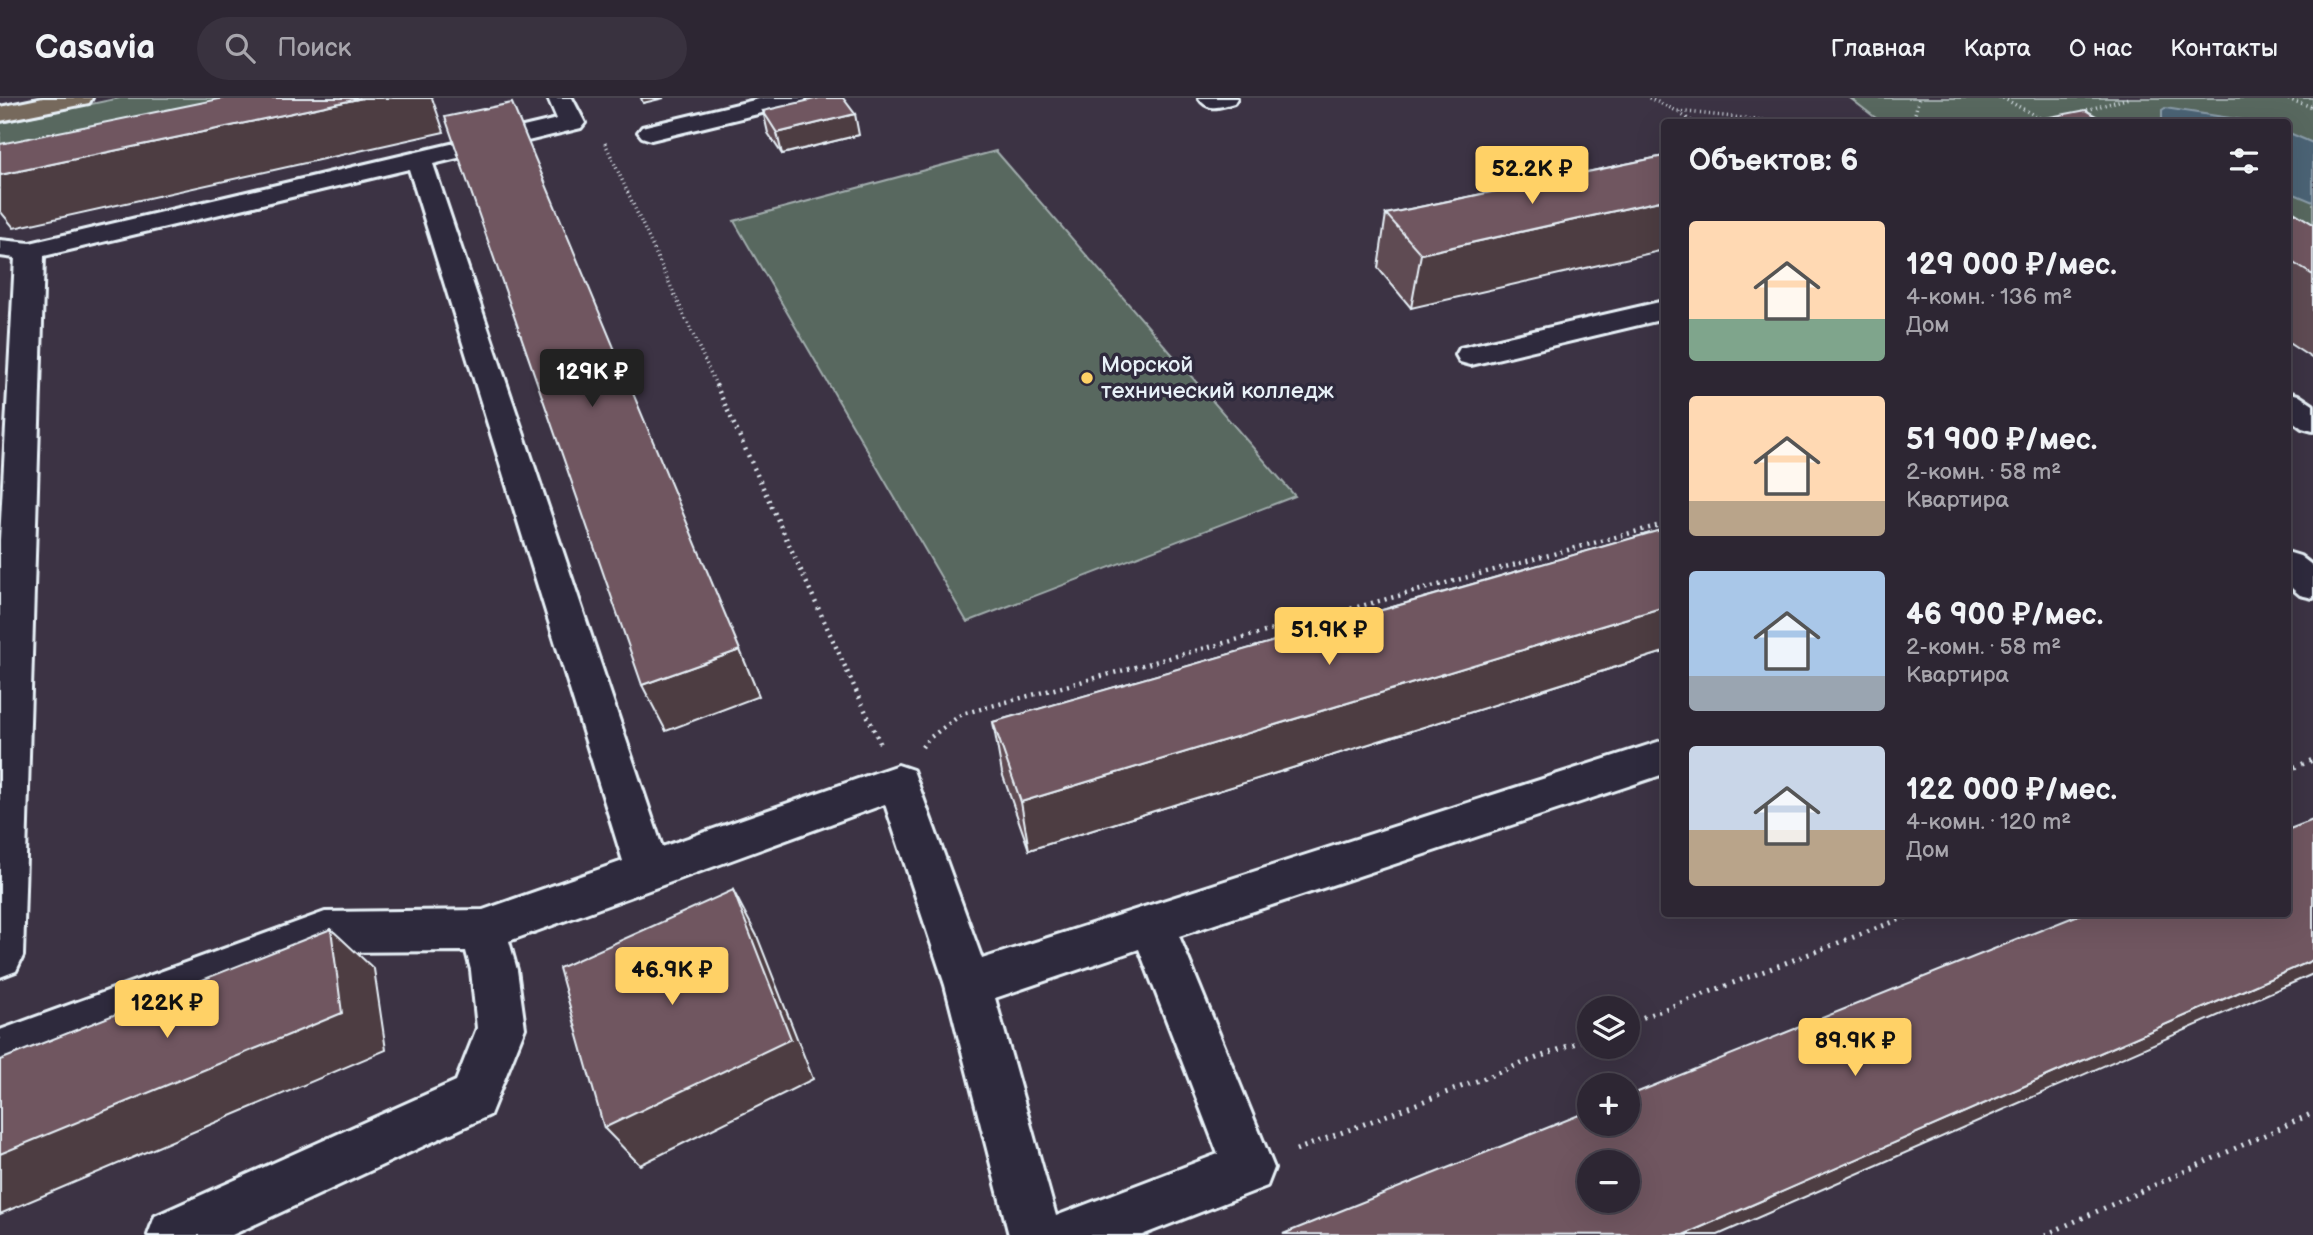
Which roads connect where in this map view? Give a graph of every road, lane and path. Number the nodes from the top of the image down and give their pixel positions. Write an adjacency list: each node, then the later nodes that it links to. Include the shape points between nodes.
1 (8, 98): 13 (main road)
2 (80, 98): 17 (main road)
3 (560, 98): 26 (lane, via 572,123)
4 (794, 98): 24 (lane)
5 (1211, 98): 6 (lane)
6 (1225, 98)
7 (1649, 98): 15 (path)
8 (1919, 98): 21 (path)
9 (2003, 98): 22 (path)
10 (2129, 98): 16 (path)
11 (2277, 98): 12 (path)
12 (2285, 99): 14 (path)
13 (0, 100)
14 (2313, 107)
15 (1677, 111): 19 (path); 20 (path)
16 (2081, 112)
17 (0, 114)
18 (2058, 118): 23 (path)
19 (1689, 119)
20 (1752, 119)
21 (1914, 119)
22 (2041, 119)
23 (2055, 119)
24 (652, 132)
25 (601, 136): 40 (path)
26 (419, 160): 27 (lane); 41 (lane)
27 (15, 250): 45 (lane)
28 (1661, 311): 29 (lane)
29 (1471, 355)
30 (2291, 405): 31 (lane)
31 (2313, 420)
32 (1661, 525): 40 (path, via 962,714 928,739)
33 (2313, 544): 34 (lane)
34 (2291, 551)
35 (2291, 568): 36 (lane)
36 (2313, 585)
37 (1661, 758): 43 (lane)
38 (2313, 760): 39 (path)
39 (2291, 768)
40 (898, 782): 41 (lane); 46 (lane)
41 (648, 872): 44 (lane)
42 (1906, 917): 47 (path)
43 (1152, 925): 46 (lane); 51 (lane)
44 (483, 930): 49 (lane, via 325,932); 52 (lane, via 494,970 501,1028 473,1098)
45 (0, 956)
46 (968, 985): 53 (lane)
47 (1640, 1018)
48 (1577, 1043): 51 (path)
49 (0, 1053)
50 (2313, 1113): 55 (path)
51 (1249, 1168): 54 (lane)
52 (174, 1235)
53 (1035, 1235)
54 (1074, 1235)
55 (2045, 1235)

